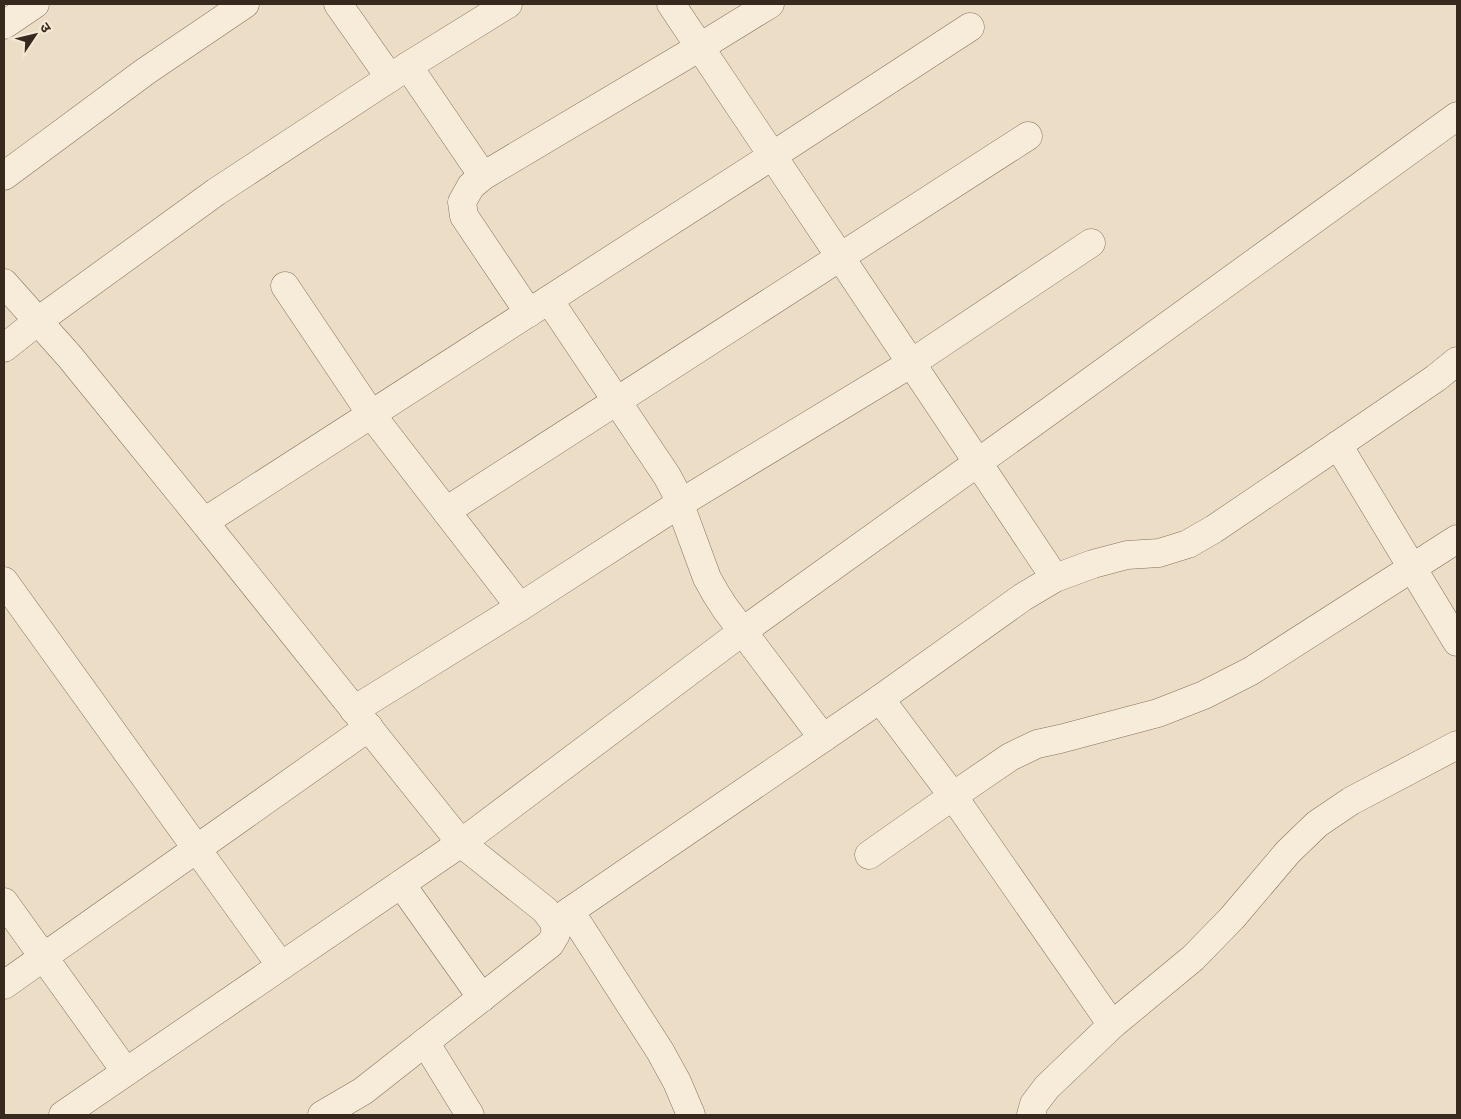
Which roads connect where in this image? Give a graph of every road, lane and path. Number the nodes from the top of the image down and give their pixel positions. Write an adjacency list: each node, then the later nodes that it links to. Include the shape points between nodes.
1 (35, 4): 7 (street)
2 (245, 4): 14 (street, via 146,71)
3 (338, 4): 10 (street)
4 (508, 4): 10 (street)
5 (671, 4): 9 (street)
6 (770, 4): 9 (street)
7 (4, 25)
8 (970, 27): 13 (street)
9 (700, 47): 13 (street); 15 (street)
10 (399, 72): 15 (street); 21 (street, via 216,192)
11 (1457, 116): 28 (street)
12 (1028, 136): 17 (street)
13 (772, 156): 17 (street); 20 (street)
14 (4, 176)
15 (483, 176): 20 (street, via 471,186 462,202 464,216)
16 (1092, 243): 24 (street)
17 (840, 257): 24 (street); 25 (street)
18 (4, 283): 21 (street)
19 (285, 286): 26 (street)
20 (539, 306): 25 (street); 26 (street)
21 (38, 321): 22 (street); 31 (street)
22 (4, 348)
23 (1457, 362): 27 (street)
24 (910, 364): 28 (street); 29 (street)
25 (616, 401): 29 (street, via 667,476); 30 (street)
26 (370, 414): 30 (street); 31 (street)
27 (1338, 445): 33 (street); 34 (street, via 1188,544 1159,553 1127,555)
28 (977, 463): 34 (street); 37 (street)
29 (679, 504): 36 (street); 37 (street, via 707,578)
30 (446, 511): 36 (street)
31 (204, 522): 40 (street)
32 (1457, 538): 33 (street)
33 (1412, 568): 38 (street); 43 (street, via 1251,671 1220,687 1158,713 1037,744 1010,757)
34 (1055, 578): 39 (street, via 1023,597)
35 (4, 581): 45 (street)
36 (520, 606): 40 (street)
37 (743, 631): 41 (street); 44 (street)
38 (1457, 642)
39 (880, 699): 41 (street); 43 (street)
40 (362, 718): 44 (street); 45 (street)
41 (823, 738): 49 (street)
42 (1457, 745): 54 (street, via 1351,801 1317,824 1193,958)
43 (953, 796): 46 (street); 54 (street)
44 (461, 843): 47 (street); 49 (street, via 545,910)
45 (196, 848): 50 (street); 51 (street)
46 (869, 855)
47 (401, 884): 51 (street); 53 (street)
48 (4, 902): 50 (street)
49 (562, 917): 53 (street, via 550,944); 60 (street, via 660,1051)
50 (43, 957): 52 (street); 56 (street)
51 (281, 966): 56 (street)
52 (4, 984)
53 (482, 998): 55 (street)
54 (1112, 1025): 61 (street, via 1047,1087 1034,1104)
55 (425, 1042): 58 (street, via 363,1091); 59 (street)
56 (126, 1072): 57 (street)
57 (63, 1115)
58 (322, 1115)
59 (470, 1115)
60 (691, 1115)
61 (1031, 1115)

